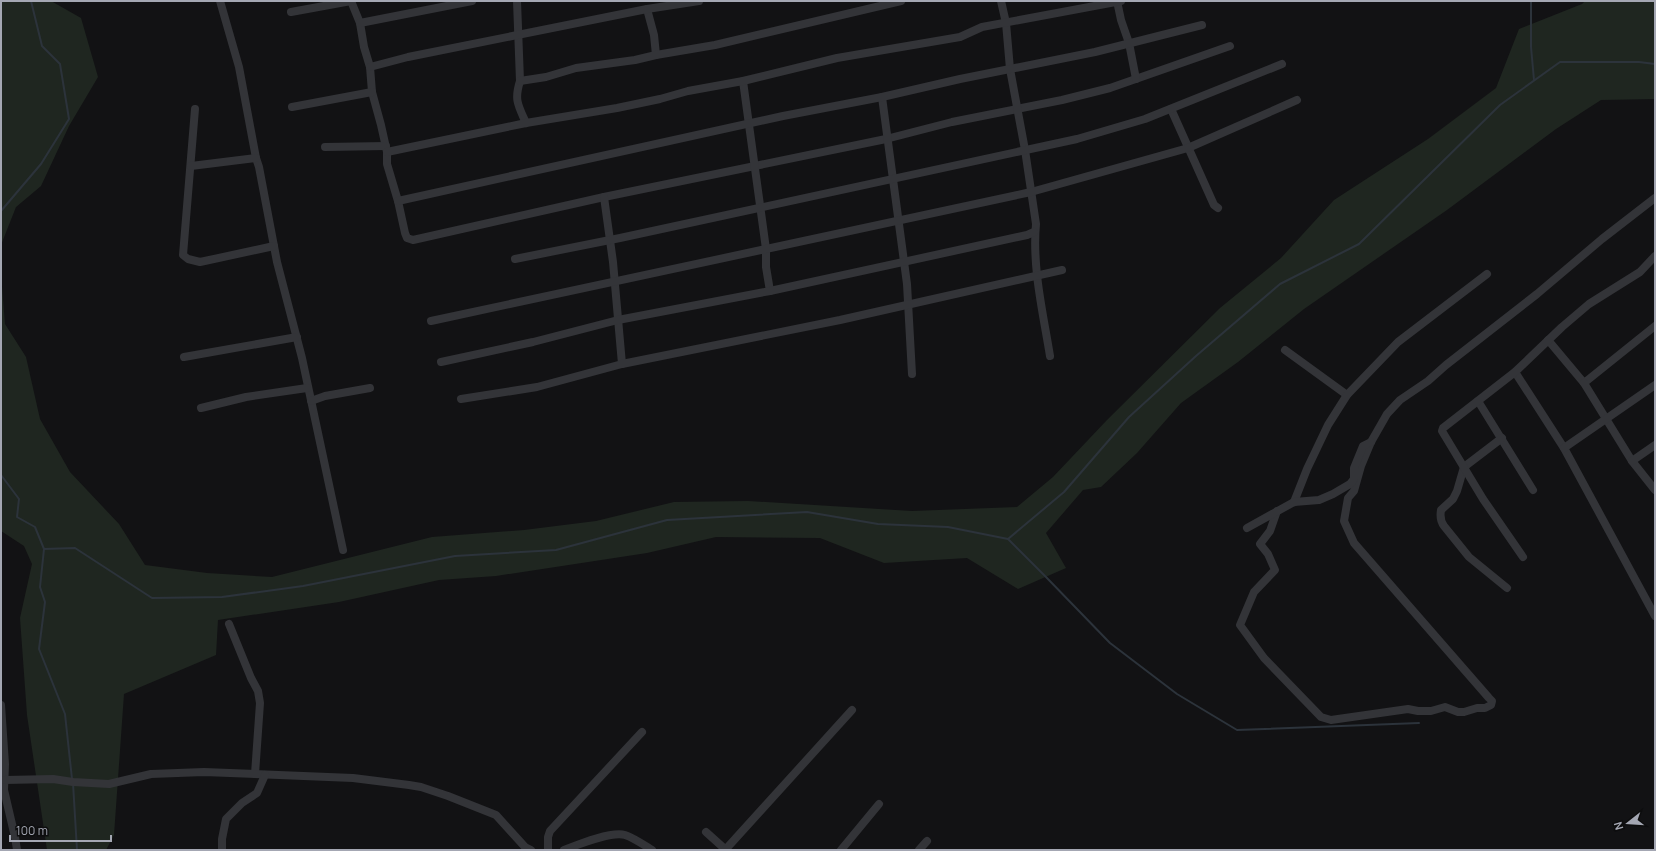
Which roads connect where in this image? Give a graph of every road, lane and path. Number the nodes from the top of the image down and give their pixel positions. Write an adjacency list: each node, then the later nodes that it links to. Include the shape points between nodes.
1 (220, 1): 39 (street, via 239,67)
2 (351, 1): 11 (street); 12 (street)
3 (472, 1): 12 (street)
4 (517, 1): 15 (street)
5 (699, 1): 10 (street)
6 (901, 1): 9 (street)
7 (1001, 1): 13 (street)
8 (1118, 1): 13 (street); 16 (street, via 1121,20)
9 (887, 2): 18 (street, via 715,45)
10 (647, 8): 15 (street); 18 (street)
11 (291, 12)
12 (360, 23): 20 (street)
13 (1006, 23): 21 (street); 24 (street, via 982,27 960,37 837,58)
14 (1202, 25): 16 (street)
15 (517, 36): 20 (street); 23 (street)
16 (1130, 43): 21 (street); 22 (street)
17 (1230, 46): 22 (street)
18 (656, 55): 23 (street, via 576,68)
19 (1282, 64): 30 (street)
20 (370, 67): 25 (street)
21 (1010, 69): 26 (street); 29 (street)
22 (1136, 79): 29 (street, via 1110,88)
23 (520, 81): 32 (street, via 516,93 517,102)
24 (743, 81): 32 (street, via 617,108); 33 (street)
25 (372, 92): 28 (street); 37 (street)
26 (882, 97): 33 (street); 34 (street)
27 (1297, 100): 36 (street)
28 (292, 107)
29 (1018, 109): 34 (street); 38 (street)
30 (1171, 109): 36 (street); 38 (street, via 1084,137)
31 (195, 110): 41 (street)
32 (526, 123): 37 (street)
33 (750, 124): 40 (street); 46 (street)
34 (886, 139): 40 (street); 42 (street)
35 (326, 147): 37 (street)
36 (1188, 148): 43 (street); 48 (street, via 1214,205)
37 (386, 149): 46 (street, via 387,164)
38 (1025, 150): 42 (street); 43 (street)
39 (256, 158): 41 (street); 52 (street)
40 (754, 165): 44 (street); 47 (street)
41 (191, 166): 52 (street, via 183,255 200,262)
42 (892, 179): 47 (street); 49 (street)
43 (1031, 192): 49 (street); 50 (street, via 1036,224)
44 (604, 197): 46 (street, via 413,240 407,238 405,233); 51 (street)
45 (1655, 198): 86 (street, via 1428,381 1400,400 1387,414)
46 (398, 201)
47 (760, 208): 51 (street); 53 (street)
48 (1218, 208)
49 (899, 220): 53 (street); 56 (street)
50 (1034, 232): 56 (street); 59 (street)
51 (610, 239): 55 (street); 60 (street)
52 (274, 246): 66 (street)
53 (766, 249): 60 (street); 61 (street)
54 (1655, 256): 67 (street, via 1640,272 1589,304)
55 (515, 259)
56 (904, 262): 61 (street); 62 (street)
57 (1062, 270): 59 (street)
58 (1487, 274): 79 (street, via 1398,342)
59 (1038, 275): 62 (street); 69 (street)
60 (615, 281): 63 (street); 64 (street)
61 (770, 291): 63 (street)
62 (909, 304): 72 (street); 74 (street)
63 (618, 320): 71 (street); 72 (street)
64 (431, 321)
65 (1655, 326): 75 (street)
66 (297, 338): 70 (street); 77 (street)
67 (1548, 340): 73 (street); 75 (street)
68 (1285, 350): 79 (street)
69 (1050, 356)
70 (184, 357)
71 (441, 362)
72 (622, 364): 80 (street, via 537,387)
73 (1515, 372): 82 (street); 88 (street)
74 (912, 374)
75 (1584, 383): 84 (street)
76 (1655, 385): 84 (street)
77 (307, 388): 81 (street); 83 (street, via 246,397)
78 (370, 388): 81 (street)
79 (1347, 395): 93 (street, via 1328,425)
80 (461, 400)
81 (311, 401): 96 (street)
82 (1478, 401): 85 (street); 90 (street, via 1442,430)
83 (201, 408)
84 (1605, 418): 88 (street); 89 (street)
85 (1502, 438): 90 (street); 91 (street)
86 (1371, 442): 93 (street, via 1363,446 1354,468 1354,479 1350,484 1324,498); 94 (street, via 1354,491 1348,498 1344,521 1350,536 1490,698 1491,705 1464,712 1445,708 1431,711 1408,709 1331,720 1315,712 1264,658 1240,625 1254,592 1275,570 1260,544 1270,531)
87 (1655, 445): 89 (street)
88 (1564, 448): 99 (street)
89 (1632, 461): 92 (street)
90 (1464, 467): 97 (street); 98 (street, via 1453,499 1441,510 1441,522 1469,557)
91 (1533, 490)
92 (1655, 490)
93 (1294, 502): 94 (street)
94 (1277, 511): 95 (street)
95 (1247, 528)
96 (344, 550)
97 (1523, 556)
98 (1507, 588)
99 (1655, 616)
100 (229, 624): 104 (street, via 258,691 260,703)
101 (1, 705): 106 (street)
102 (852, 710): 116 (street)
103 (642, 732): 113 (street, via 550,831)
104 (255, 774): 105 (street); 106 (street, via 151,774 109,784 53,779)
105 (266, 775): 111 (street, via 257,793 226,819); 112 (street, via 353,778 421,787 496,816 525,847)
106 (5, 780): 110 (street, via 4,790)
107 (879, 804): 117 (street)
108 (706, 832): 116 (street)
109 (927, 841): 118 (street)
110 (17, 850)
111 (222, 850)
112 (531, 850)
113 (548, 850)
114 (564, 850): 115 (street, via 591,840 621,834)
115 (652, 850)
116 (726, 850)
117 (841, 850)
118 (919, 850)

